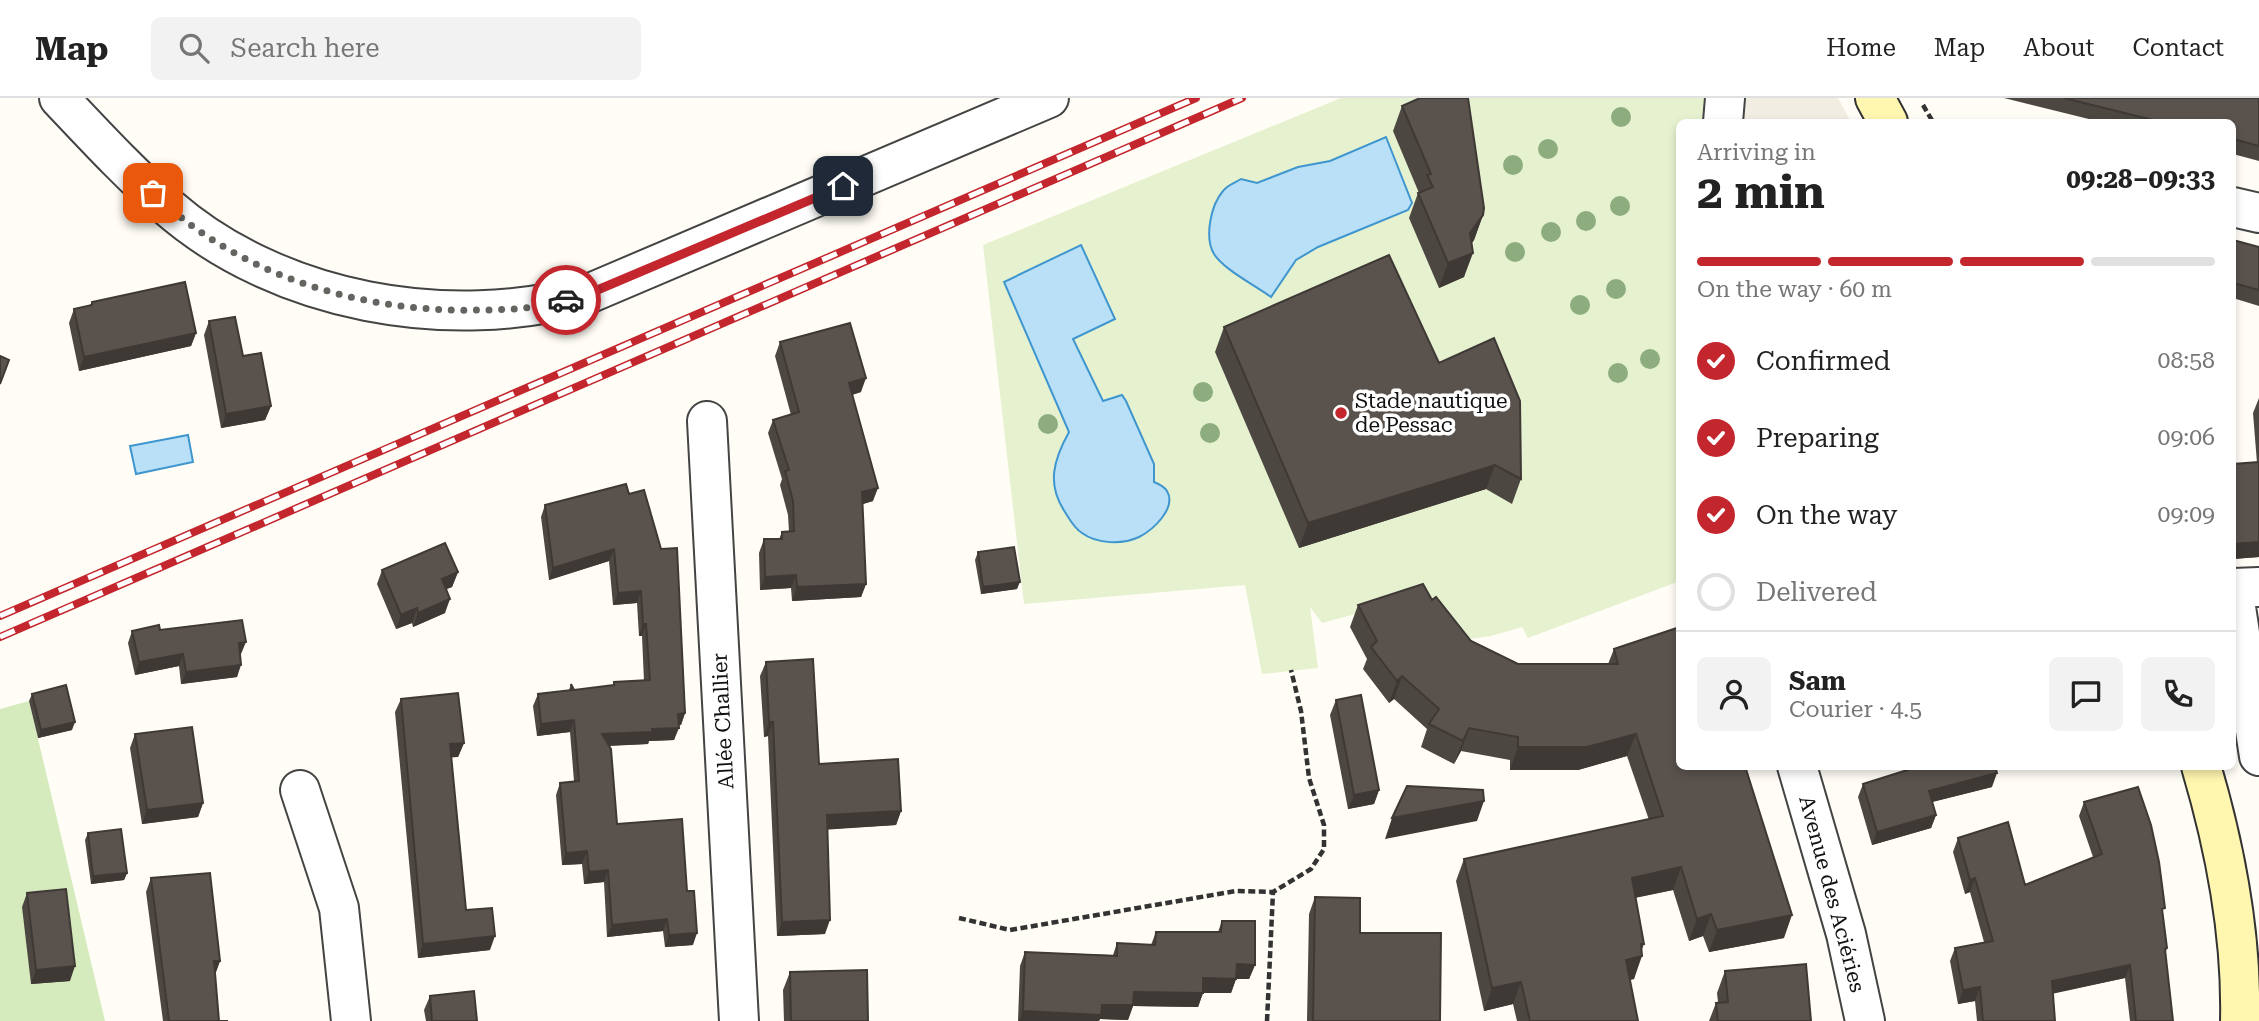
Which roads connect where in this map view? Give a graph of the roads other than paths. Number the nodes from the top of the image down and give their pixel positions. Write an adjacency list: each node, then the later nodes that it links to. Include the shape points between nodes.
1 (59, 98): 2 (street, via 169,208 215,242 309,286 408,308 456,311 505,310 588,294)
2 (1049, 98)
3 (1725, 98): 5 (street)
4 (1875, 98): 6 (main road)
5 (1723, 119)
6 (1886, 119)
7 (2236, 208): 8 (street)
8 (2259, 213)
9 (707, 421): 18 (street, Allée Challier)
10 (2259, 587): 11 (street)
11 (2236, 588)
12 (2236, 607): 13 (street)
13 (2259, 756)
14 (1798, 770): 19 (street, Avenue des Aciéries, via 1846,934)
15 (2202, 770): 20 (main road, via 2232,918)
16 (300, 790): 17 (street, via 339,908)
17 (351, 1021)
18 (738, 1021)
19 (1865, 1021)
20 (2240, 1021)

